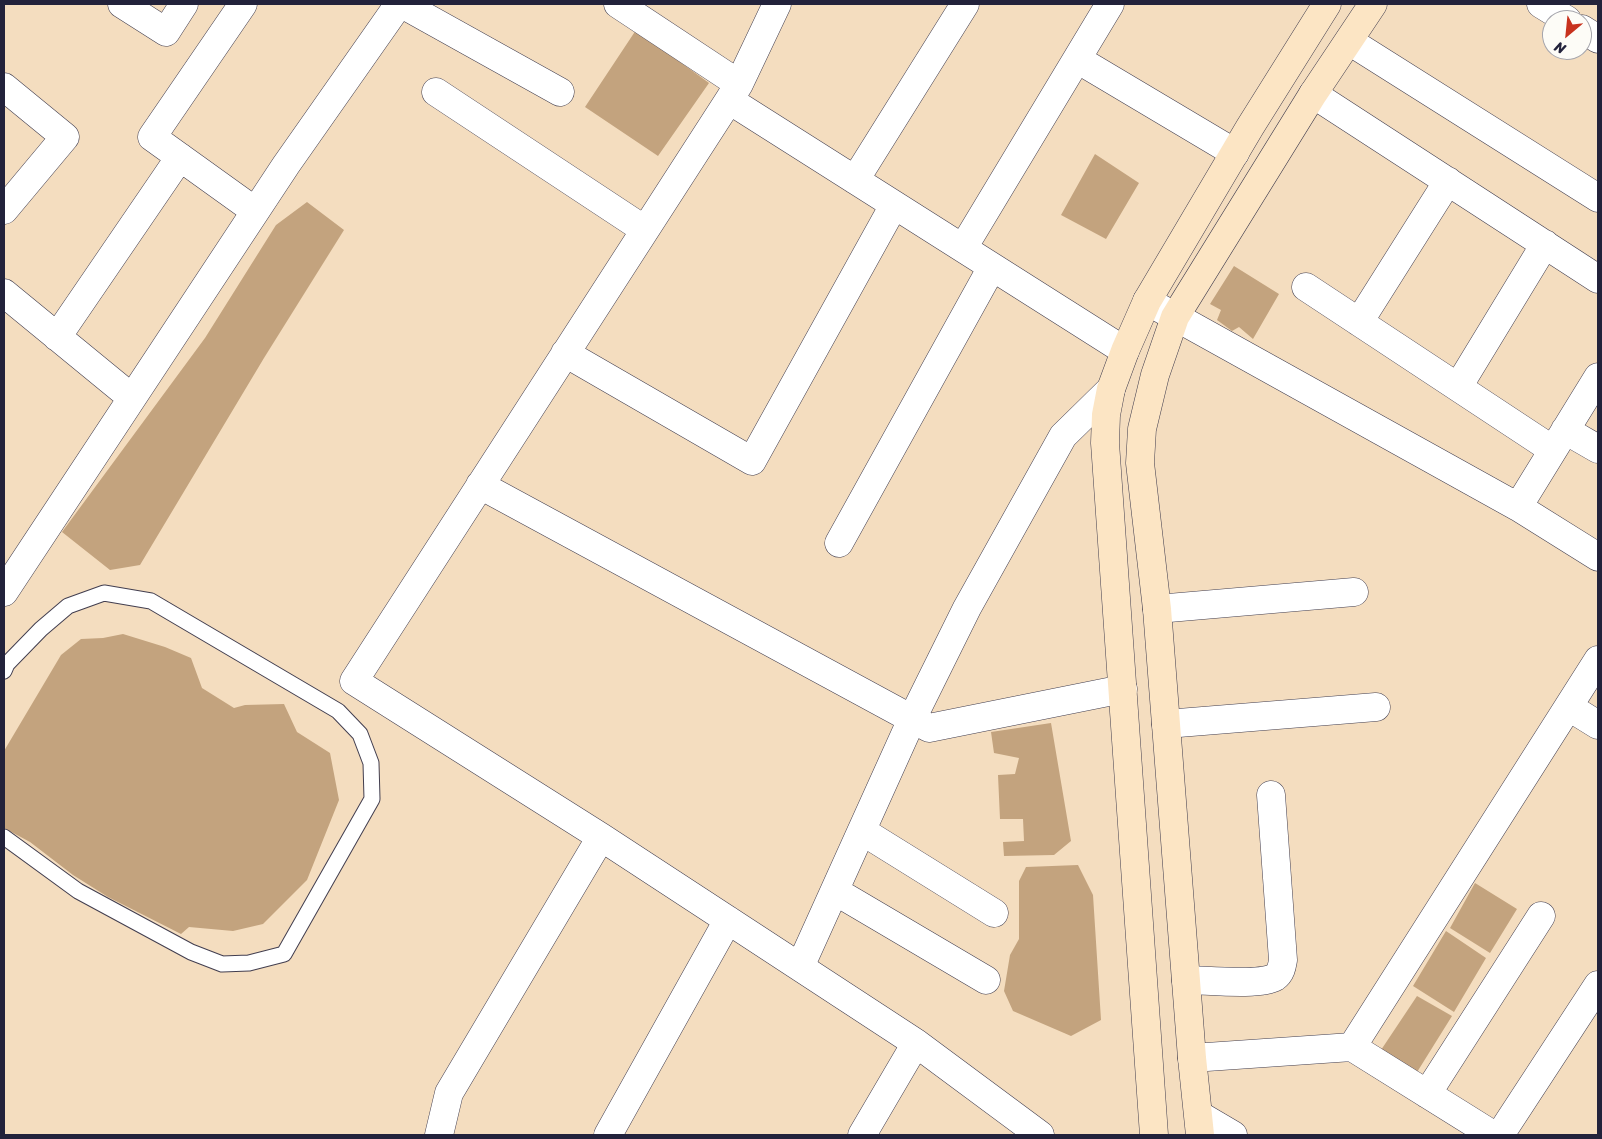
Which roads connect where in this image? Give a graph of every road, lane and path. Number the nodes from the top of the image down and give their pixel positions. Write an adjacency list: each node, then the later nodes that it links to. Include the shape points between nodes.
1 (122, 4): 2 (street, via 166,32)
2 (184, 4)
3 (243, 4): 19 (street, via 152,137)
4 (401, 4): 15 (street); 25 (street)
5 (618, 4): 16 (street)
6 (777, 4): 16 (street)
7 (965, 4): 20 (street)
8 (1110, 4): 12 (street)
9 (1327, 4): 18 (street)
10 (1373, 4): 11 (street)
11 (1349, 41): 17 (street); 22 (street)
12 (1077, 59): 18 (street); 28 (street)
13 (4, 87): 24 (street, via 65,136)
14 (436, 92): 26 (street)
15 (560, 92)
16 (734, 92): 20 (street); 26 (street)
17 (1313, 94): 21 (street); 34 (street)
18 (1235, 153): 33 (street)
19 (180, 156): 25 (street); 36 (street)
20 (855, 180): 23 (street)
21 (1448, 181): 27 (street); 35 (street)
22 (1598, 198)
23 (894, 205): 28 (street); 38 (street, via 752,461)
24 (4, 210)
25 (256, 211): 42 (street)
26 (645, 230): 38 (street)
27 (1545, 244): 30 (street); 40 (street)
28 (963, 248): 29 (street)
29 (992, 267): 37 (street); 47 (street)
30 (1598, 279)
31 (1306, 287): 35 (street)
32 (4, 293): 36 (street)
33 (1147, 302): 34 (street); 37 (street)
34 (1175, 317): 46 (street); 51 (street, via 1155,375 1142,429 1140,464)
35 (1359, 322): 40 (street)
36 (57, 337): 42 (street)
37 (1125, 351): 41 (street)
38 (565, 353): 45 (street)
39 (1598, 377): 43 (street)
40 (1458, 387): 43 (street)
41 (1110, 389): 54 (street, via 1105,443); 57 (street, via 1063,436 967,608)
42 (132, 398): 49 (street)
43 (1559, 440): 44 (street); 46 (street)
44 (1598, 449)
45 (480, 485): 57 (street); 63 (street, via 354,681)
46 (1518, 507): 48 (street)
47 (838, 543)
48 (1598, 557)
49 (4, 592)
50 (1354, 592): 51 (street)
51 (1157, 610): 58 (street)
52 (1598, 660): 55 (street)
53 (5, 665): 62 (lane, via 68,606 104,593 151,600 338,711 360,734 371,762 372,799 284,954 249,963 222,964 191,952 78,891)
54 (1123, 689): 57 (street, via 929,728); 81 (street)
55 (1569, 706): 59 (street); 73 (street)
56 (1376, 707): 58 (street)
57 (912, 719): 61 (street)
58 (1166, 724): 70 (street)
59 (1598, 725)
60 (1271, 795): 70 (street, via 1281,968 1277,976 1265,981)
61 (862, 831): 64 (street); 65 (street)
62 (4, 837)
63 (601, 837): 67 (street); 77 (street, via 449,1092)
64 (835, 891): 68 (street); 69 (street)
65 (994, 913)
66 (1541, 916): 75 (street)
67 (728, 920): 68 (street); 78 (street)
68 (800, 967): 72 (street)
69 (986, 980)
70 (1186, 980): 74 (street)
71 (1598, 985): 84 (street)
72 (916, 1043): 79 (street); 80 (street)
73 (1352, 1047): 74 (street); 75 (street)
74 (1192, 1058): 76 (street)
75 (1427, 1094): 83 (street)
76 (1200, 1125): 82 (street)
77 (440, 1135)
78 (608, 1135)
79 (862, 1135)
80 (1040, 1135)
81 (1154, 1135)
82 (1233, 1135)
83 (1493, 1135)
84 (1500, 1135)

